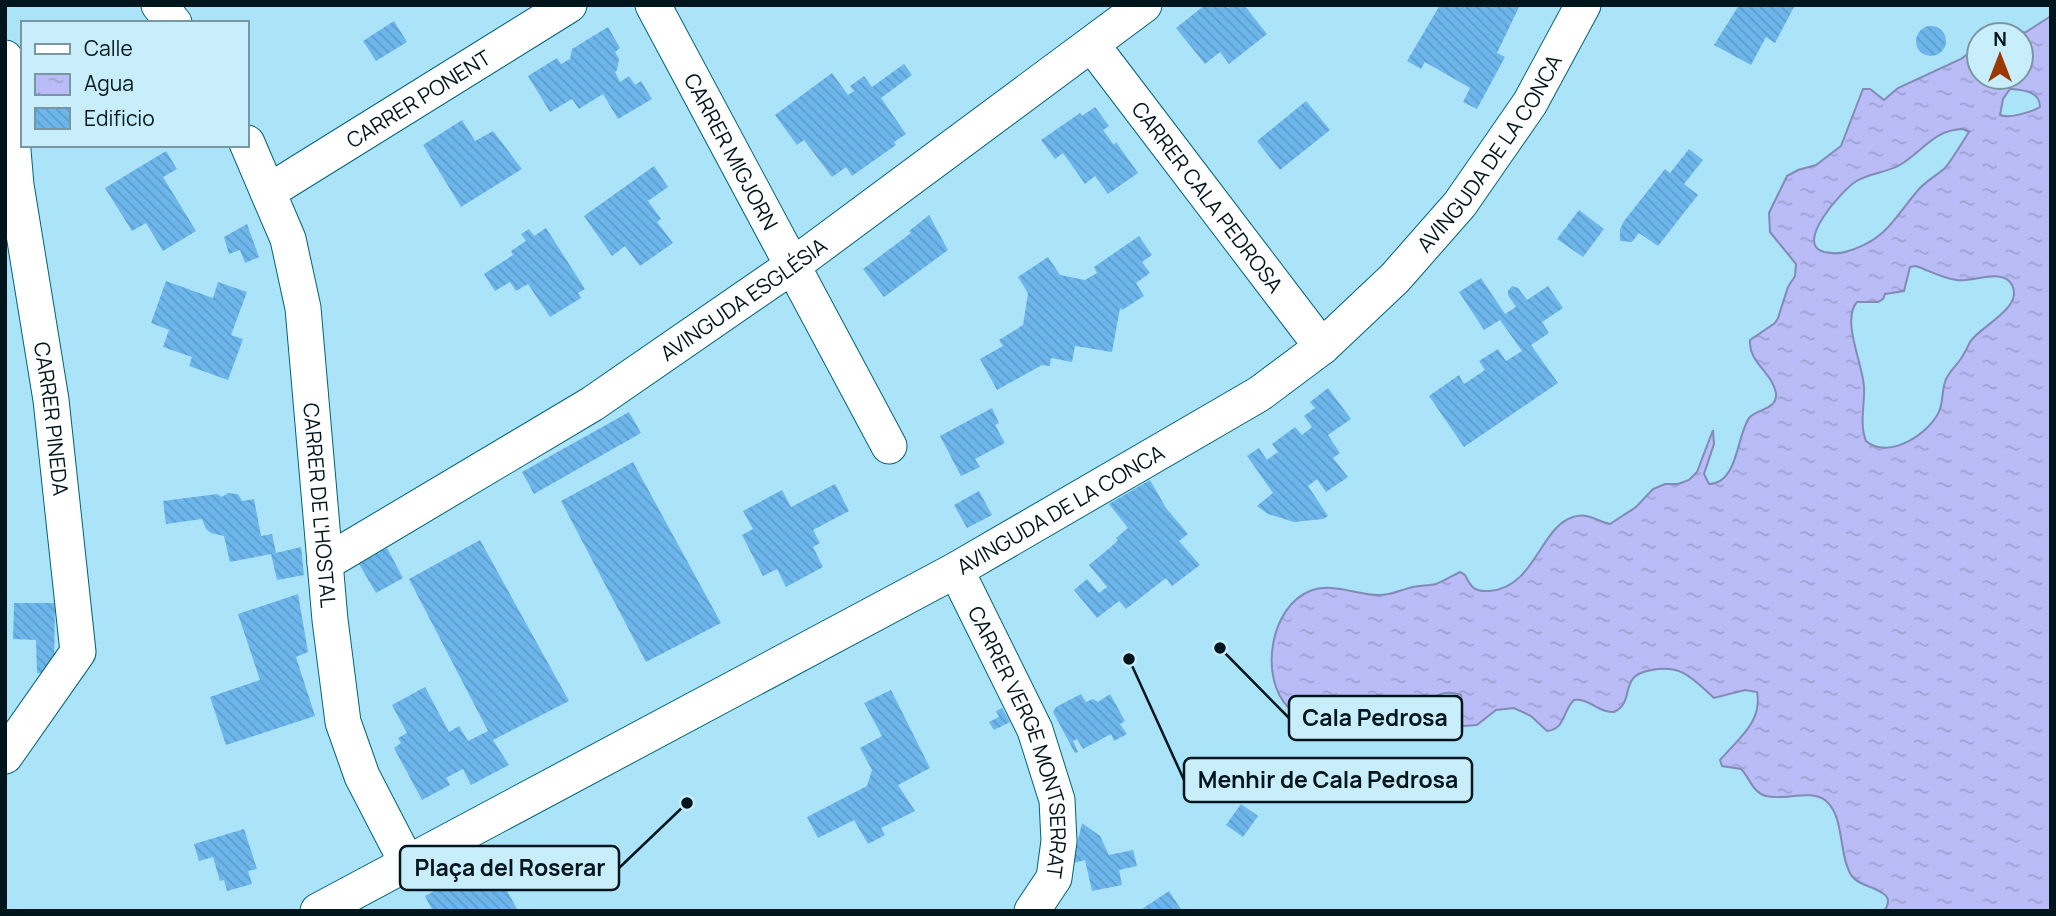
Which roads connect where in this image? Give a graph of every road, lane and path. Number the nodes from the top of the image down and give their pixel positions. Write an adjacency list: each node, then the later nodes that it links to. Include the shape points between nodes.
1 (159, 5): 6 (street)
2 (569, 5): 10 (street, CARRER PONENT)
3 (653, 5): 11 (street, CARRER MIGJORN)
4 (1144, 5): 7 (street, AVINGUDA ESGLÉSIA)
5 (1583, 5): 12 (street, AVINGUDA DE LA CONCA, via 1530,103 1460,204 1395,278)
6 (172, 21)
7 (1092, 45): 11 (street, AVINGUDA ESGLÉSIA); 12 (street, CARRER CALA PEDROSA)
8 (5, 58): 16 (street, CARRER PINEDA, via 16,185 51,400 78,652)
9 (248, 145): 10 (street, CARRER DE L'HOSTAL)
10 (268, 192): 14 (street, CARRER DE L'HOSTAL, via 288,239 303,308)
11 (792, 266): 13 (street, CARRER MIGJORN); 14 (street, AVINGUDA ESGLÉSIA, via 592,404)
12 (1322, 347): 15 (street, AVINGUDA DE LA CONCA, via 1259,394)
13 (889, 446)
14 (325, 563): 17 (street, CARRER DE L'HOSTAL, via 343,722 362,776)
15 (956, 570): 17 (street, AVINGUDA DE LA CONCA); 19 (street, CARRER VERGE MONTSERRAT, via 1035,730 1057,800 1059,841 1054,878)
16 (5, 756)
17 (407, 863): 18 (street, AVINGUDA DE LA CONCA)
18 (318, 911)
19 (1032, 911)

